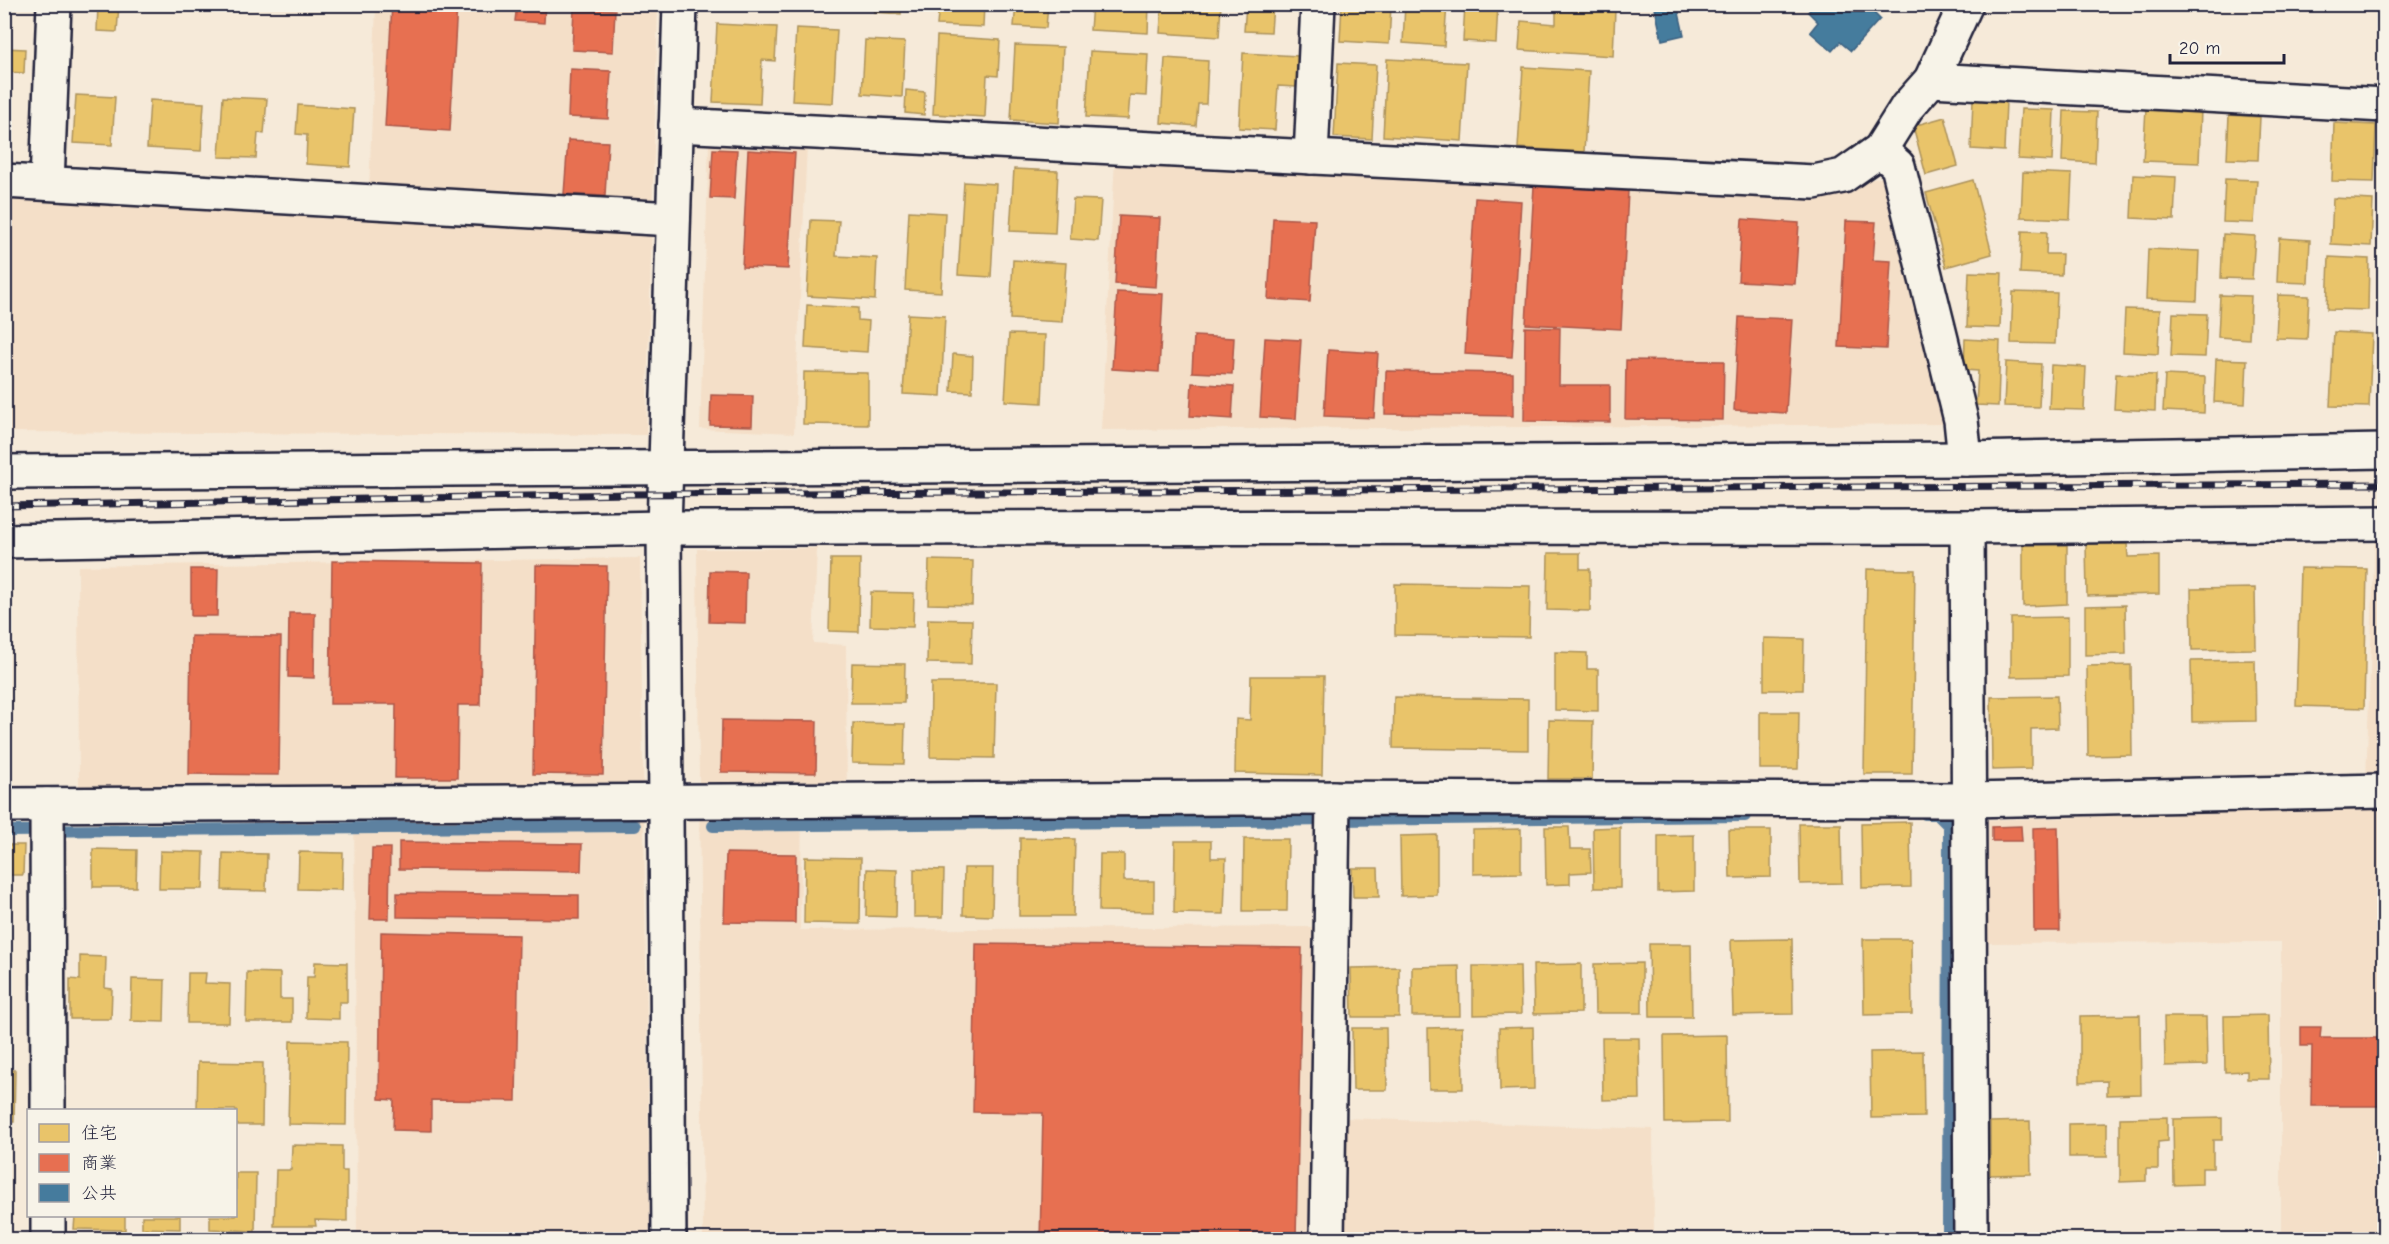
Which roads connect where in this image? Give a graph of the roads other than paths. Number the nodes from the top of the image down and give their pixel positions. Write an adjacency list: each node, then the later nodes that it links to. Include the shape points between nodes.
1 (54, 4): 11 (street)
2 (680, 4): 7 (street)
3 (1318, 4): 9 (street)
4 (1966, 4): 5 (street)
5 (1931, 80): 6 (street); 8 (street, via 1907,107)
6 (2385, 105)
7 (676, 125): 9 (street); 12 (street)
8 (1880, 150): 9 (street, via 1843,176 1814,182); 14 (street, via 1898,166 1961,420)
9 (1311, 157)
10 (4, 181): 11 (street)
11 (47, 183): 12 (street)
12 (673, 219): 15 (street)
13 (2385, 452): 14 (street)
14 (1965, 459): 15 (street)
15 (666, 470): 16 (street); 19 (street)
16 (4, 472)
17 (2385, 522): 18 (street)
18 (1966, 527): 19 (street); 23 (street)
19 (664, 528): 20 (street); 24 (street)
20 (4, 541)
21 (2385, 791): 23 (street)
22 (1333, 798): 23 (street); 24 (street); 31 (street)
23 (1968, 800): 32 (street)
24 (666, 801): 25 (street); 30 (street)
25 (47, 805): 26 (street); 27 (street)
26 (4, 806)
27 (48, 1109)
28 (48, 1217): 29 (street)
29 (48, 1239)
30 (669, 1239)
31 (1327, 1239)
32 (1971, 1239)

